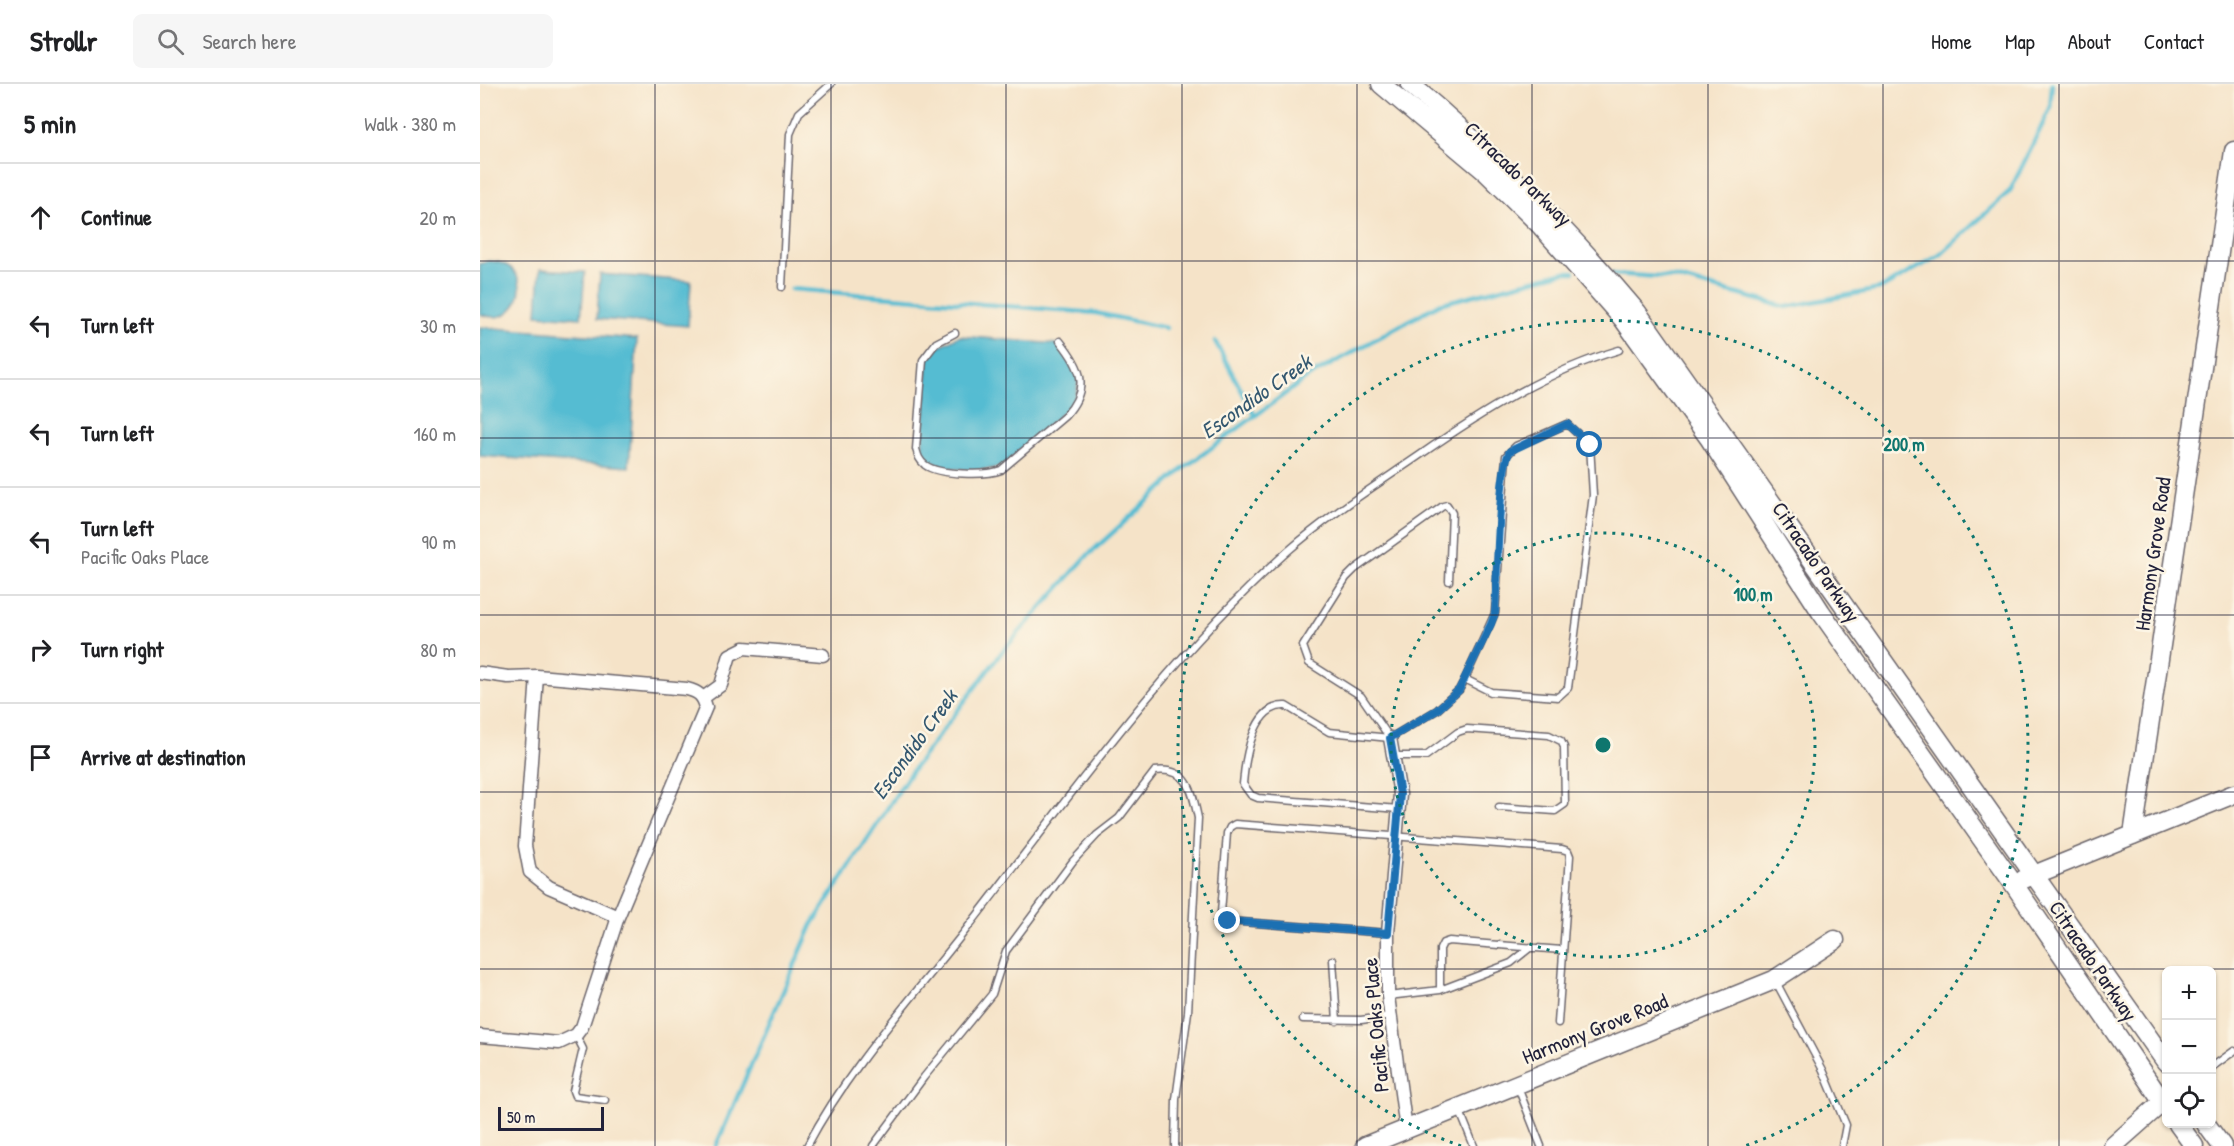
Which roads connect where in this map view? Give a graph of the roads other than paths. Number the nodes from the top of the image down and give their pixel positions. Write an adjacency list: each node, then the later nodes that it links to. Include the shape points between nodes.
1 (831, 84): 6 (lane, via 799,114 789,134)
2 (1381, 84): 5 (main road, Citracado Parkway)
3 (1410, 84): 5 (main road, Citracado Parkway)
4 (2234, 151): 22 (main road, Harmony Grove Road)
5 (1495, 169): 7 (main road, Citracado Parkway, via 1540,225)
6 (782, 287)
7 (1630, 315): 24 (main road, Citracado Parkway); 25 (main road, Citracado Parkway, via 1821,612)
8 (955, 333): 9 (lane, via 936,343 923,360 916,449 918,459 941,471 1001,470 1073,408 1080,393 1080,369)
9 (1060, 341)
10 (1619, 350): 52 (lane, via 1584,360 1530,386 1436,444 1323,523 1240,598 1161,683 1091,767 859,1065)
11 (1449, 581): 17 (lane, via 1452,513 1443,506 1355,569 1303,646 1309,663 1361,696)
12 (823, 656): 16 (street, via 744,648 730,655 721,685)
13 (480, 673): 14 (street)
14 (537, 676): 16 (street, via 687,689 697,691); 26 (street, via 525,846 530,872 549,887)
15 (1465, 679): 15 (lane, via 1501,694 1558,697 1568,688 1593,495 1590,445 1567,424 1516,446 1506,456 1495,613); 17 (lane, via 1437,710)
16 (703, 698): 26 (street, via 706,707 701,722)
17 (1390, 738): 18 (street, Pacific Oaks Place); 21 (lane, via 1329,732 1286,706 1278,706 1263,715 1251,741 1244,762 1243,784 1258,798)
18 (1393, 756): 20 (lane, via 1426,756 1467,729 1549,735 1561,741 1565,804 1555,811); 21 (street, Pacific Oaks Place)
19 (2234, 794): 22 (main road)
20 (1499, 807)
21 (1399, 809): 23 (street, Pacific Oaks Place)
22 (2133, 835): 24 (main road)
23 (1397, 837): 27 (street, Pacific Oaks Place); 27 (lane, via 1235,824 1227,833 1221,913 1228,921); 30 (lane, via 1568,851)
24 (2035, 875): 25 (main road); 42 (main road, Citracado Parkway)
25 (2013, 883): 45 (main road, Citracado Parkway)
26 (618, 917): 39 (street)
27 (1388, 933): 34 (street, Pacific Oaks Place)
28 (1835, 940): 32 (main road, Harmony Grove Road)
29 (1531, 947): 30 (lane); 33 (lane, via 1511,963); 33 (lane, via 1443,943)
30 (1563, 950): 38 (lane)
31 (1333, 960): 37 (lane)
32 (1774, 980): 44 (main road, Harmony Grove Road); 58 (lane, via 1823,1070 1846,1125)
33 (1440, 990): 34 (lane)
34 (1388, 996): 35 (street, Pacific Oaks Place)
35 (1391, 1015): 37 (lane); 51 (street, Pacific Oaks Place)
36 (1303, 1019): 37 (lane)
37 (1337, 1021)
38 (1558, 1023)
39 (576, 1035): 40 (street, via 560,1043); 46 (lane, via 583,1049 575,1096)
40 (480, 1036)
41 (2234, 1053): 43 (lane)
42 (2162, 1056)
43 (2216, 1063)
44 (1517, 1085): 48 (main road, Harmony Grove Road); 57 (lane)
45 (2162, 1098)
46 (605, 1100)
47 (2162, 1104): 59 (main road)
48 (1459, 1108): 51 (main road, Harmony Grove Road); 56 (lane)
49 (2181, 1128): 60 (main road)
50 (2209, 1128): 61 (main road)
51 (1406, 1130): 55 (main road, Harmony Grove Road)
52 (807, 1146)
53 (873, 1146): 54 (lane, via 992,994 1006,951 1073,861 1119,818 1155,771 1169,770 1192,789 1198,818 1188,1012 1176,1100)
54 (1175, 1146)
55 (1365, 1146)
56 (1474, 1146)
57 (1541, 1146)
58 (1842, 1146)
59 (2112, 1146)
60 (2194, 1146)
61 (2222, 1146)

